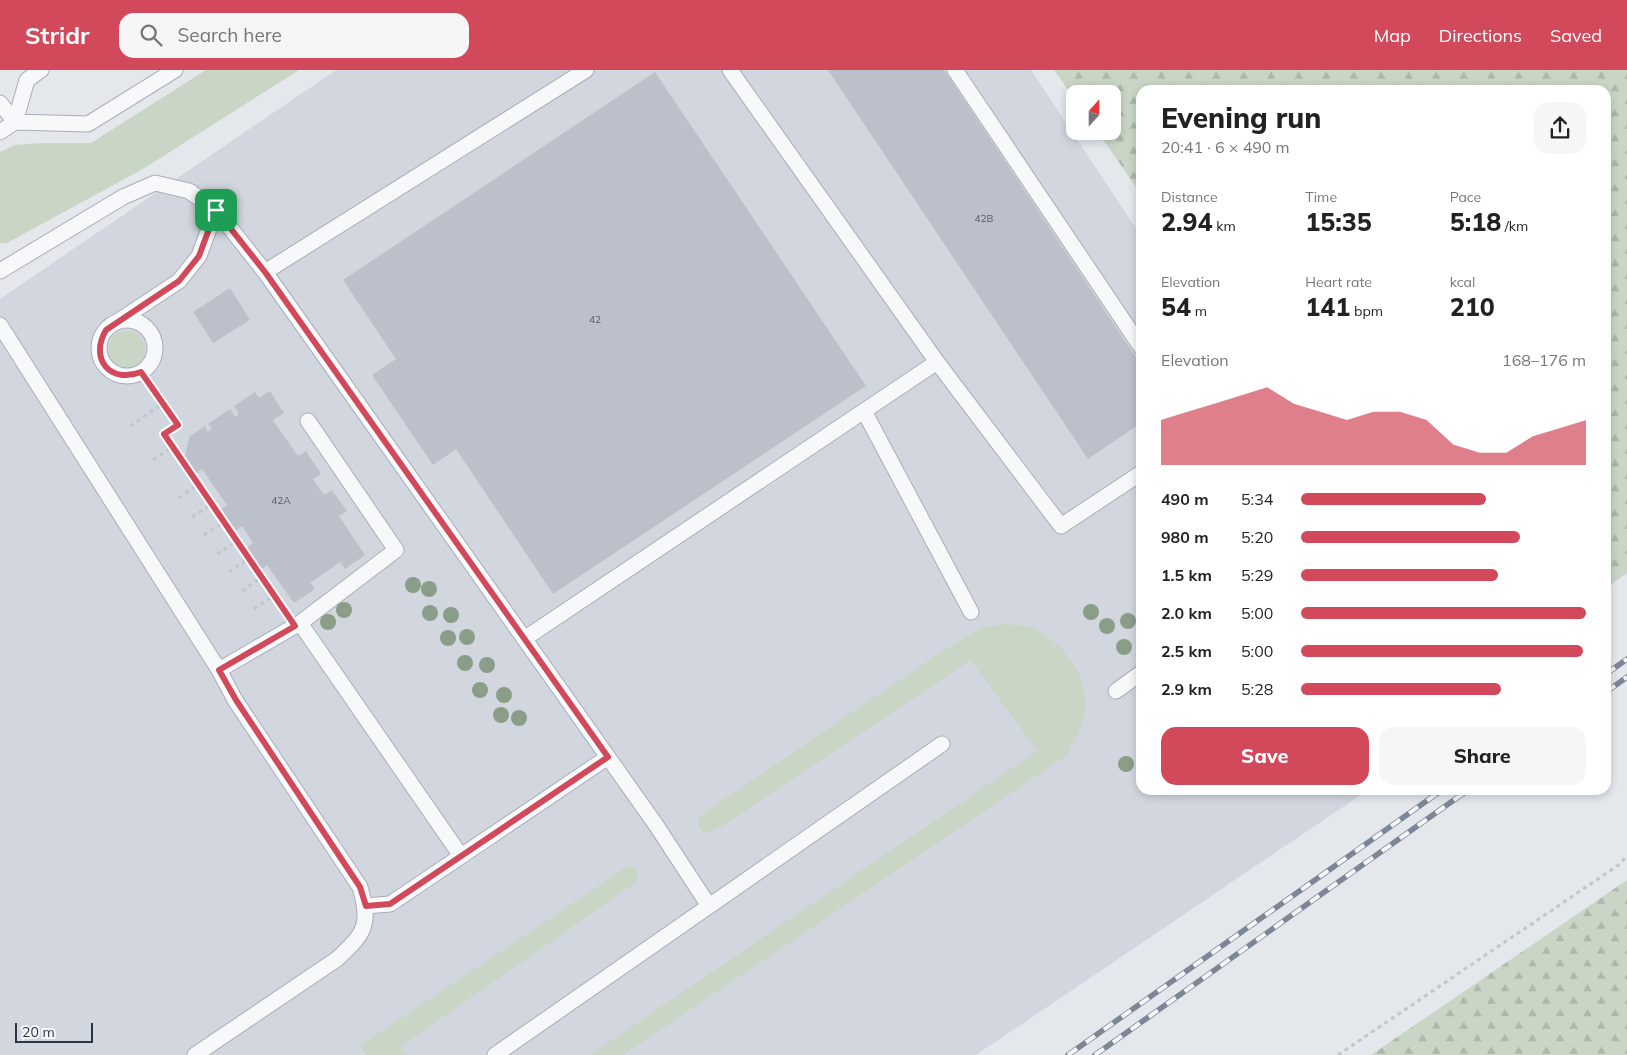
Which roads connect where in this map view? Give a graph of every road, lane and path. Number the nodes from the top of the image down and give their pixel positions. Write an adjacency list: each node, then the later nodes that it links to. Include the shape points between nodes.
1 (41, 70): 7 (lane, via 27,80)
2 (175, 70): 7 (lane, via 88,124)
3 (586, 70): 11 (lane)
4 (730, 70): 15 (lane)
5 (955, 70): 14 (lane)
6 (0, 104): 7 (lane)
7 (15, 122): 8 (lane)
8 (0, 132)
9 (216, 210): 10 (lane, via 189,191 155,183 123,196); 11 (lane); 12 (lane, via 199,256 179,281)
10 (0, 271)
11 (265, 272): 40 (lane)
12 (113, 324): 16 (lane, via 132,321 141,324 153,339 153,358); 16 (lane, via 106,330 99,348 105,366 122,376)
13 (0, 325): 41 (lane)
14 (1136, 340)
15 (937, 362): 18 (lane); 23 (lane, via 1061,526)
16 (141, 372): 17 (path)
17 (163, 403): 20 (path); 21 (path, via 178,425 164,434)
18 (864, 411): 38 (lane); 40 (lane)
19 (308, 420): 39 (lane, via 396,550)
20 (130, 426)
21 (173, 448): 22 (path); 24 (path)
22 (153, 460)
23 (1136, 476)
24 (198, 484): 25 (path); 26 (path)
25 (179, 498)
26 (212, 504): 27 (path); 28 (path)
27 (192, 517)
28 (224, 522): 29 (path); 30 (path)
29 (204, 535)
30 (237, 540): 31 (path); 32 (path)
31 (217, 554)
32 (249, 558): 33 (path); 34 (path)
33 (229, 572)
34 (262, 577): 35 (path); 36 (path)
35 (242, 591)
36 (275, 595): 37 (path); 39 (path)
37 (254, 609)
38 (971, 612)
39 (298, 624): 41 (lane); 47 (lane)
40 (524, 639): 45 (lane)
41 (219, 670): 48 (lane, via 360,887)
42 (1136, 677): 43 (lane)
43 (1116, 691)
44 (942, 744): 49 (lane)
45 (608, 757): 47 (lane); 49 (lane)
46 (1627, 855): 52 (path, via 1620,864)
47 (462, 856): 48 (lane, via 390,904)
48 (366, 906): 50 (lane, via 365,923 355,942 337,959)
49 (710, 906): 51 (lane)
50 (196, 1055)
51 (494, 1055)
52 (1338, 1055)

